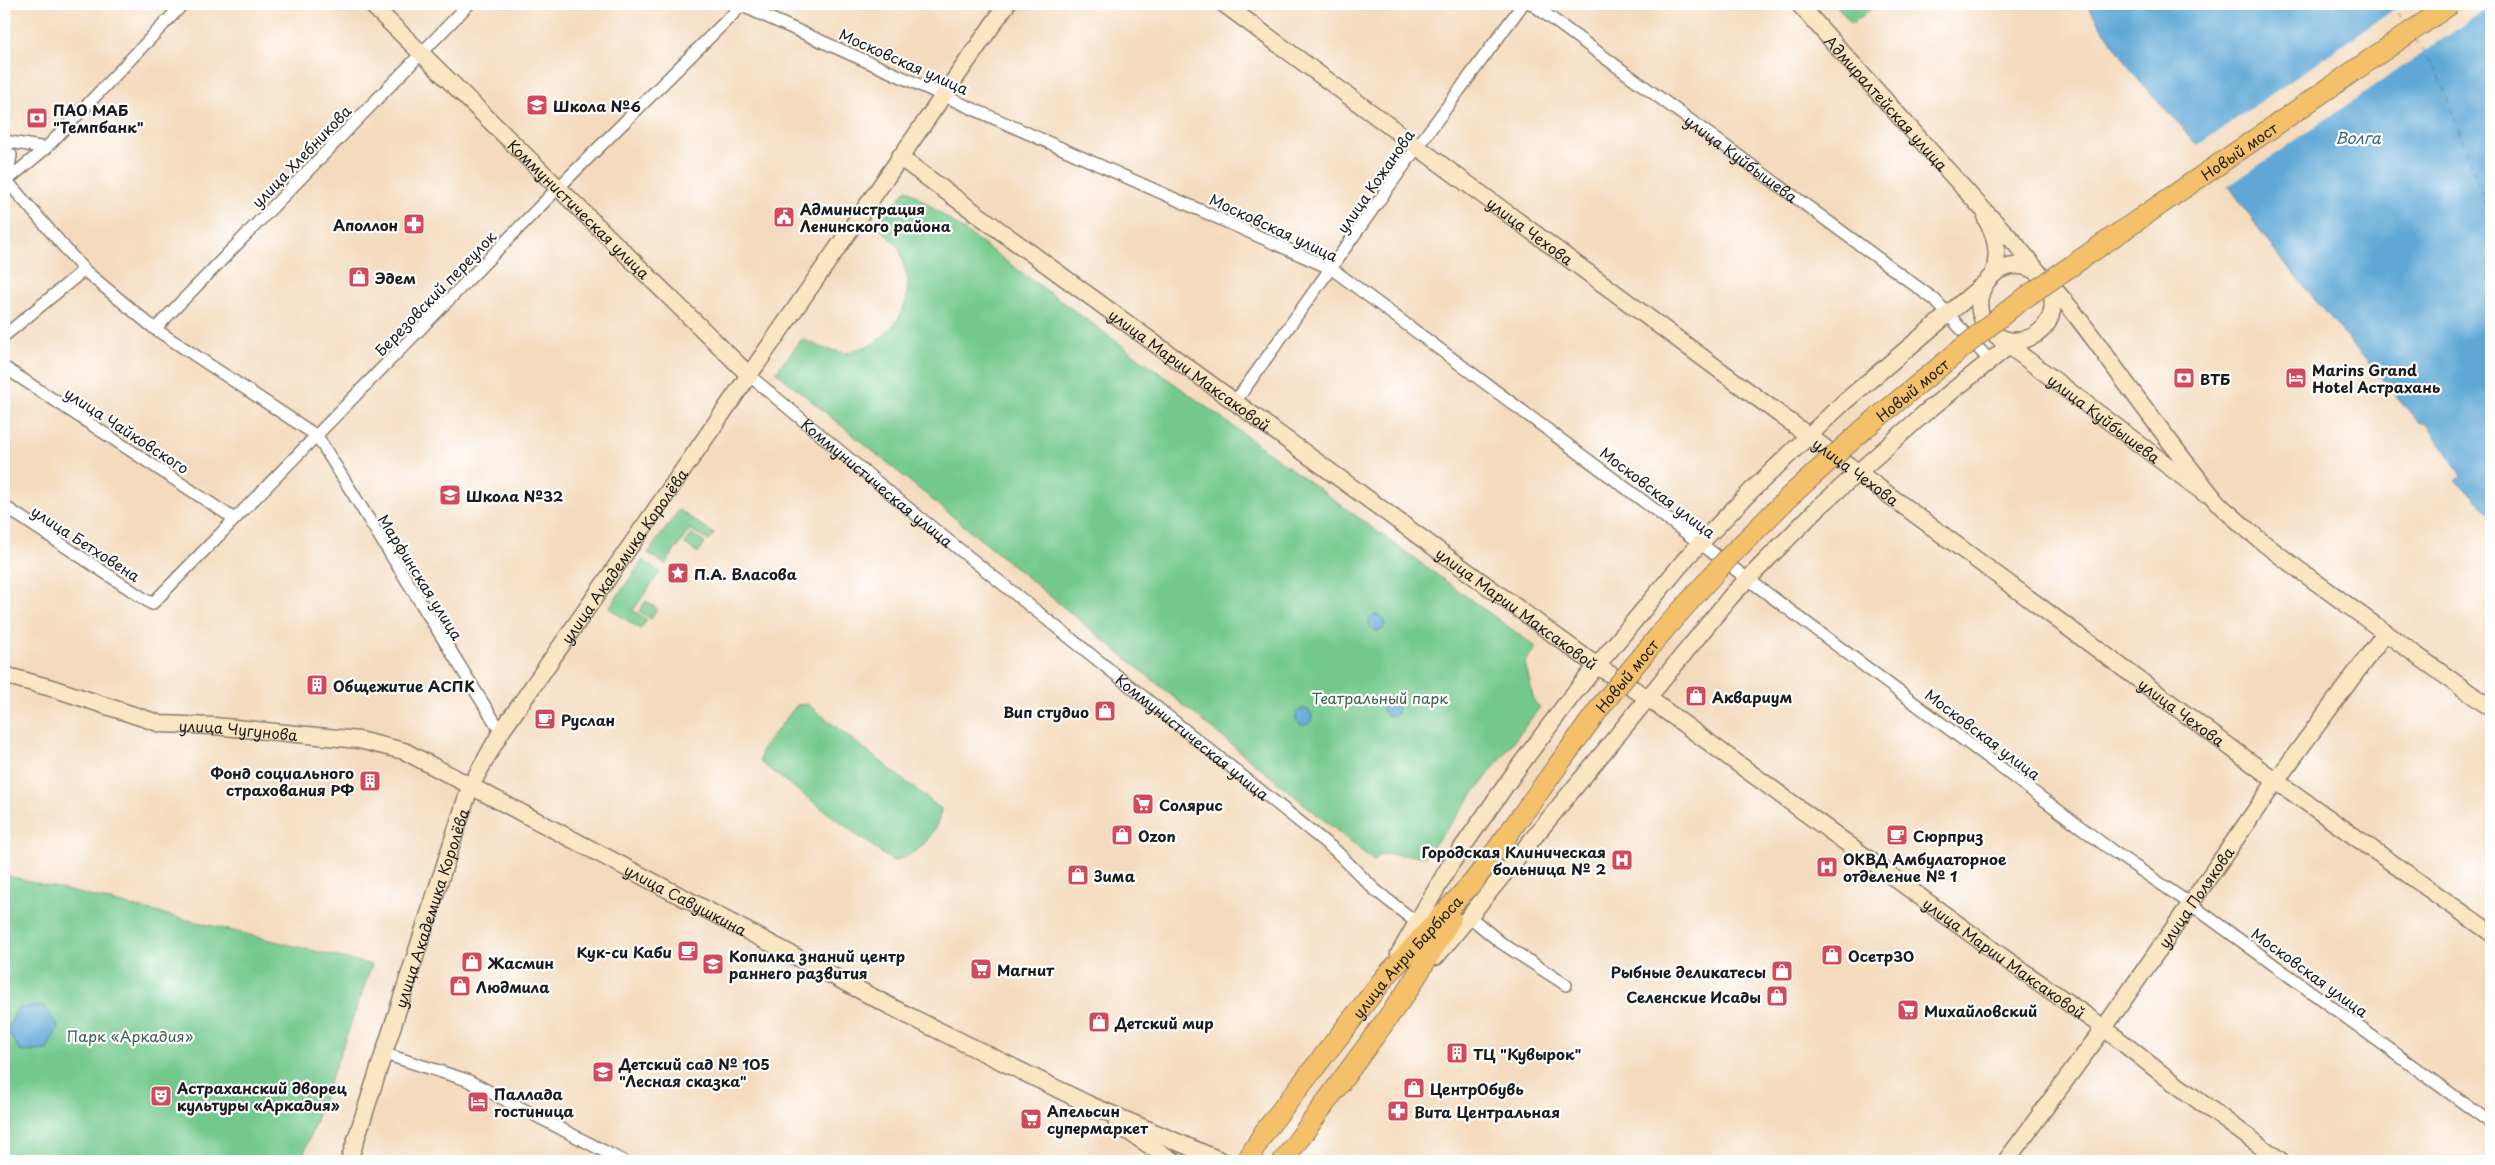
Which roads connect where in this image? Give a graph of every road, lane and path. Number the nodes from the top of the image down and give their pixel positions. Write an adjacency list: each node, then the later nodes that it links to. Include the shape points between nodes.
1 (183, 4): 15 (street)
2 (371, 4): 11 (street, Коммунистическая улица)
3 (469, 4): 11 (street, улица Хлебникова)
4 (740, 4): 12 (street, Московская улица); 19 (street, Березовский переулок)
5 (1007, 4): 12 (street, улица Академика Королёва)
6 (1224, 4): 14 (street, улица Чехова)
7 (1523, 4): 14 (street, улица Кожанова)
8 (1532, 4): 25 (street, улица Куйбышева)
9 (1799, 4): 20 (street, Адмиралтейская улица)
10 (2450, 4): 50 (highway, Новый мост, bridge, via 2016,304 1865,428 1728,558 1662,632 1601,706)
11 (422, 54): 19 (street, Коммунистическая улица); 26 (street, улица Хлебникова)
12 (945, 96): 17 (street, улица Академика Королёва); 21 (street, Московская улица)
13 (4, 141): 15 (street)
14 (1418, 146): 21 (street, улица Кожанова); 34 (street, улица Чехова)
15 (46, 148): 18 (street)
16 (4, 149): 18 (street, via 12,155)
17 (899, 157): 31 (street, улица Академика Королёва); 32 (street, улица Марии Максаковой)
18 (5, 182): 22 (street)
19 (558, 188): 31 (street, Коммунистическая улица); 33 (street, Березовский переулок)
20 (1976, 202): 23 (street, via 1998,249 1997,263); 24 (street)
21 (1332, 269): 32 (street, улица Кожанова); 39 (street, Московская улица)
22 (84, 270): 26 (street); 27 (street)
23 (1990, 278): 24 (street, via 2004,268 2016,266 2028,268); 25 (street); 28 (street, улица Куйбышева, via 1982,291 1982,318 1992,332)
24 (2044, 278): 28 (street, via 2053,292 2052,316 2038,334); 36 (street)
25 (1949, 313): 29 (street, улица Куйбышева); 34 (street)
26 (155, 329): 33 (street)
27 (4, 336)
28 (2012, 344): 29 (street); 36 (street, улица Куйбышева)
29 (1990, 361): 35 (street, via 1926,412)
30 (4, 367): 38 (street, улица Чайковского)
31 (750, 376): 47 (street, улица Академика Королёва); 53 (street, Коммунистическая улица, via 927,523 1336,851 1374,890)
32 (1235, 402): 43 (street, улица Марии Максаковой)
33 (317, 436): 38 (street, Березовский переулок); 47 (street, Марфинская улица)
34 (1809, 436): 35 (street, улица Чехова); 39 (street)
35 (1859, 473): 40 (street, via 1818,508); 48 (street, улица Чехова)
36 (2218, 503): 42 (street, via 2271,550)
37 (4, 506): 41 (street, улица Бетховена)
38 (233, 518): 41 (street, Березовский переулок)
39 (1702, 542): 40 (street, Московская улица); 43 (street)
40 (1749, 578): 45 (street); 51 (street, Московская улица, via 2106,846)
41 (152, 604)
42 (2385, 634): 46 (street); 48 (street, улица Полякова)
43 (1597, 666): 45 (street, улица Марии Максаковой); 53 (street, via 1515,772 1450,865)
44 (4, 675): 49 (street, улица Чугунова, via 55,688 161,724 359,740 404,751)
45 (1648, 698): 52 (street); 58 (street, улица Марии Максаковой)
46 (2491, 708)
47 (501, 732): 49 (street, улица Академика Королёва)
48 (2276, 781): 51 (street, улица Полякова); 54 (street, улица Чехова)
49 (470, 787): 59 (street, улица Академика Королёва); 60 (street, улица Савушкина, via 901,1011)
50 (1474, 881): 55 (highway, улица Анри Барбюса); 57 (highway, улица Анри Барбюса)
51 (2189, 903): 58 (street, улица Полякова); 61 (street, Московская улица)
52 (1470, 917): 56 (street, via 1500,942); 57 (street)
53 (1417, 923): 55 (street)
54 (2491, 933)
55 (1386, 976): 66 (highway, улица Анри Барбюса, via 1265,1131)
56 (1566, 985)
57 (1408, 990): 67 (highway, улица Анри Барбюса)
58 (2104, 1028): 68 (street, улица Полякова); 69 (street, улица Марии Максаковой)
59 (385, 1054): 62 (street, улица Академика Королёва); 63 (street, via 468,1080)
60 (1088, 1104): 64 (street, улица Савушкина); 65 (street, улица Савушкина)
61 (2491, 1123)
62 (349, 1161)
63 (623, 1161)
64 (1173, 1161)
65 (1222, 1161)
66 (1246, 1161)
67 (1283, 1161)
68 (2006, 1161)
69 (2281, 1161)

